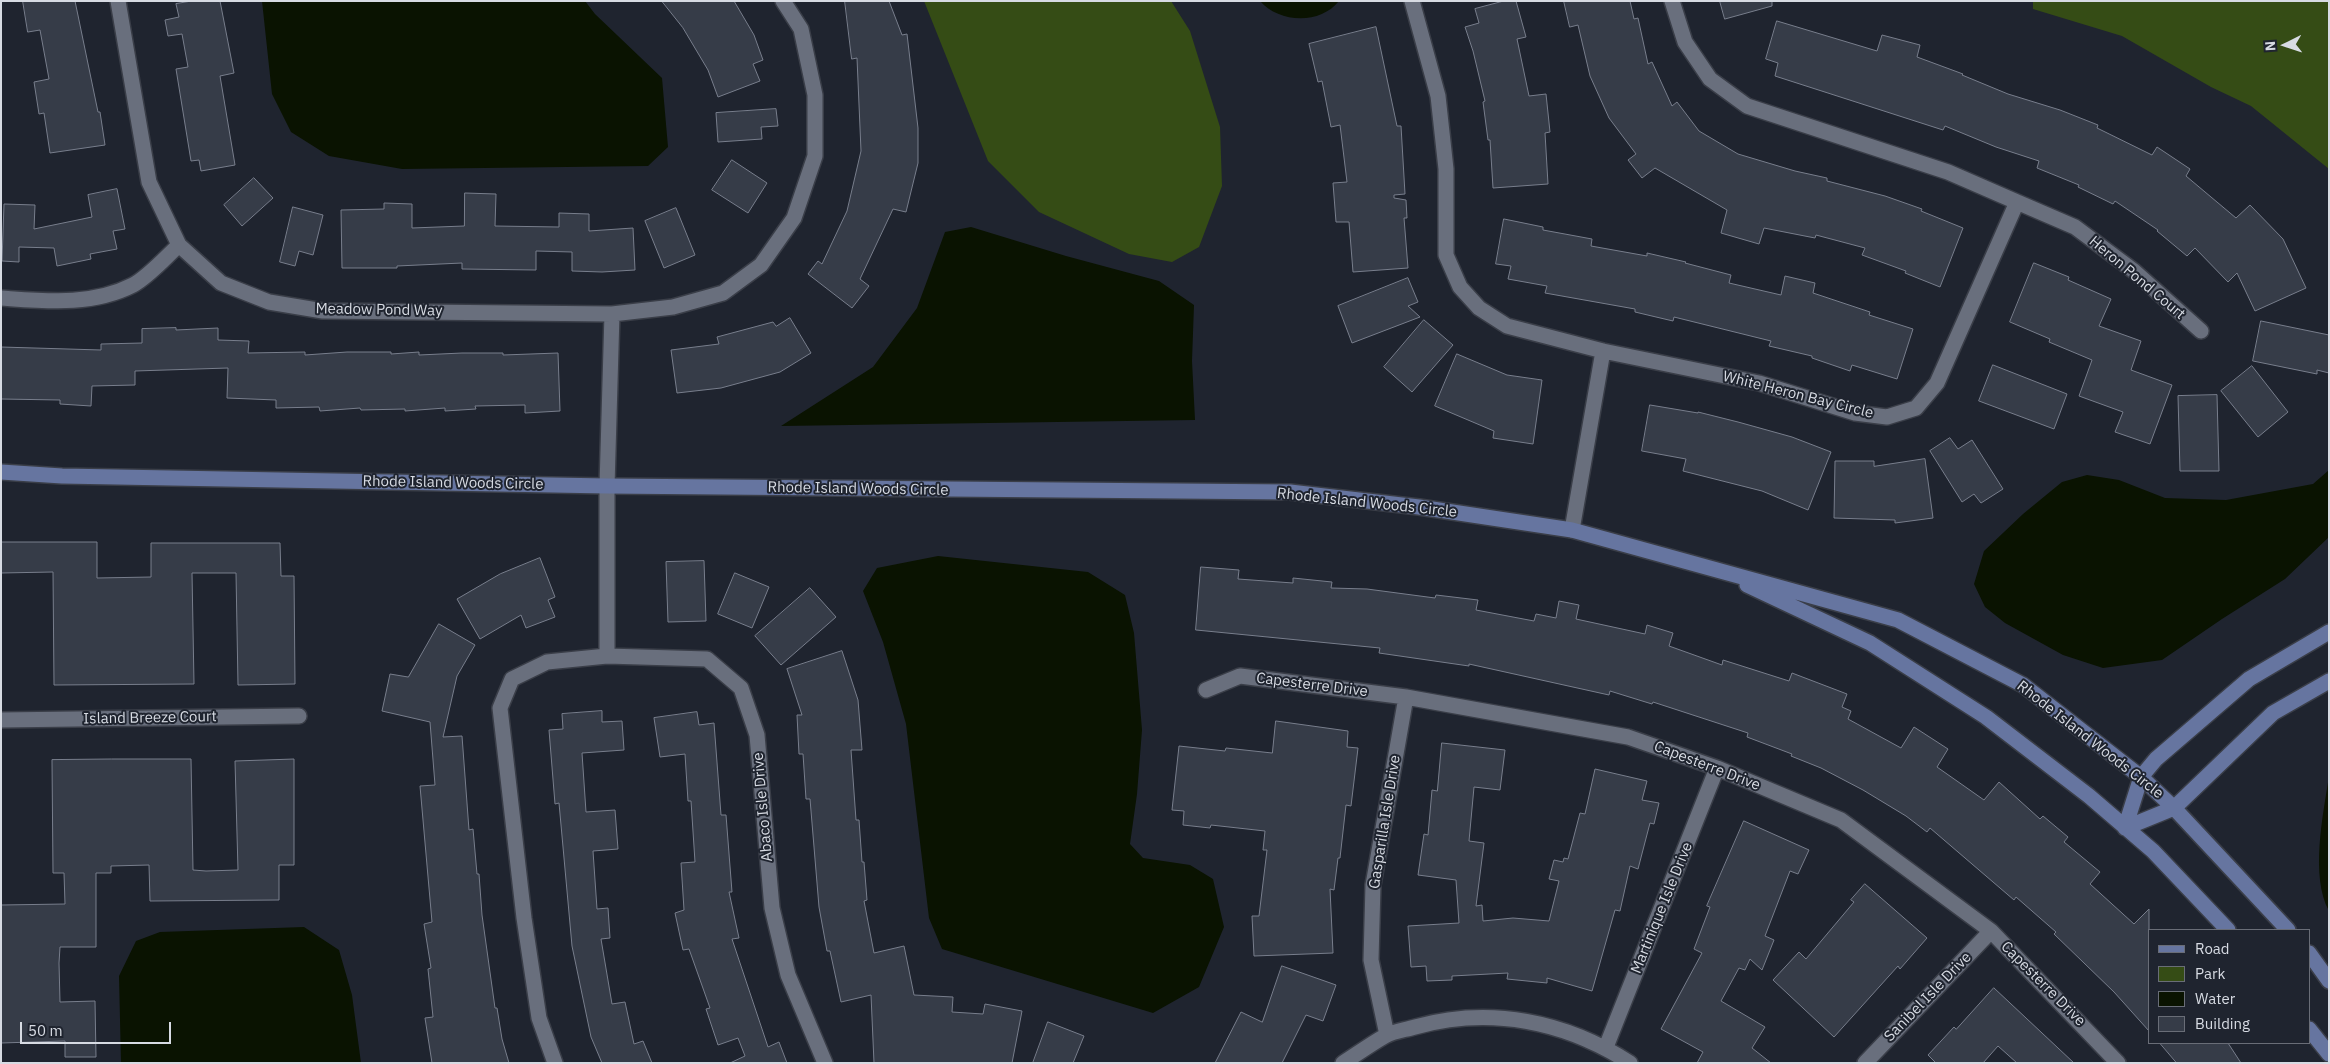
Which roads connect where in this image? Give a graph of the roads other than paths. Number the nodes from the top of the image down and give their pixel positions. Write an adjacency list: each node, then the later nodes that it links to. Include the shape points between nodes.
1 (118, 1): 6 (street, Meadow Pond Way, via 149,182)
2 (783, 1): 8 (street, Meadow Pond Way, via 801,29 815,95 815,156 794,218 761,265 723,293 673,307)
3 (1412, 1): 10 (street, White Heron Bay Circle, via 1438,96 1446,169 1446,255 1460,288 1479,308 1507,326)
4 (1672, 1): 5 (street, via 1685,42 1710,79 1746,106 1948,172)
5 (2017, 202): 9 (street, Heron Pond Court, via 2075,227 2134,271); 10 (street, White Heron Bay Circle, via 1937,383 1916,408 1887,417 1855,413 1760,383)
6 (179, 245): 7 (street, via 134,284 99,298 56,301); 8 (street, Meadow Pond Way, via 221,283 269,302 323,311)
7 (1, 298)
8 (612, 314): 12 (street)
9 (2201, 331)
10 (1604, 351): 13 (street)
11 (1, 472): 12 (street, Rhode Island Woods Circle)
12 (607, 486): 13 (street, Rhode Island Woods Circle, via 1290,492); 16 (street)
13 (1572, 530): 14 (street, Rhode Island Woods Circle)
14 (1707, 567): 23 (street, Rhode Island Woods Circle, via 1898,620 2023,685); 25 (street, Rhode Island Woods Circle, via 1870,643 1986,717 2089,796)
15 (2329, 632): 23 (street, via 2249,679 2156,759)
16 (607, 656): 35 (street, Abaco Isle Drive, via 547,662 512,679 500,708 539,1018); 36 (street, Abaco Isle Drive, via 707,659 741,688 757,735 774,918 788,975)
17 (2329, 681): 24 (street, via 2273,713)
18 (1206, 690): 19 (street, Capesterre Drive, via 1240,676)
19 (1406, 697): 22 (street, Capesterre Drive, via 1628,737); 32 (street, Gasparilla Isle Drive, via 1372,885 1371,960)
20 (299, 716): 21 (street, Island Breeze Court)
21 (1, 720)
22 (1717, 768): 28 (street, Capesterre Drive, via 1841,820); 33 (street, Martinique Isle Drive)
23 (2141, 777): 24 (street, Rhode Island Woods Circle); 25 (street)
24 (2174, 808): 25 (street); 27 (street, Rhode Island Woods Circle)
25 (2125, 828): 26 (street, Rhode Island Woods Circle, via 2154,851)
26 (2227, 929)
27 (2287, 929)
28 (1990, 931): 39 (street, Sanibel Isle Drive); 40 (street, Capesterre Drive)
29 (2310, 954): 30 (street)
30 (2329, 981)
31 (2310, 1029): 34 (street)
32 (1387, 1035): 33 (street, via 1435,1021 1490,1016 1550,1025); 37 (street)
33 (1606, 1047): 38 (street)
34 (2329, 1054)
35 (555, 1063)
36 (825, 1063)
37 (1343, 1063)
38 (1630, 1063)
39 (1865, 1063)
40 (2118, 1063)

